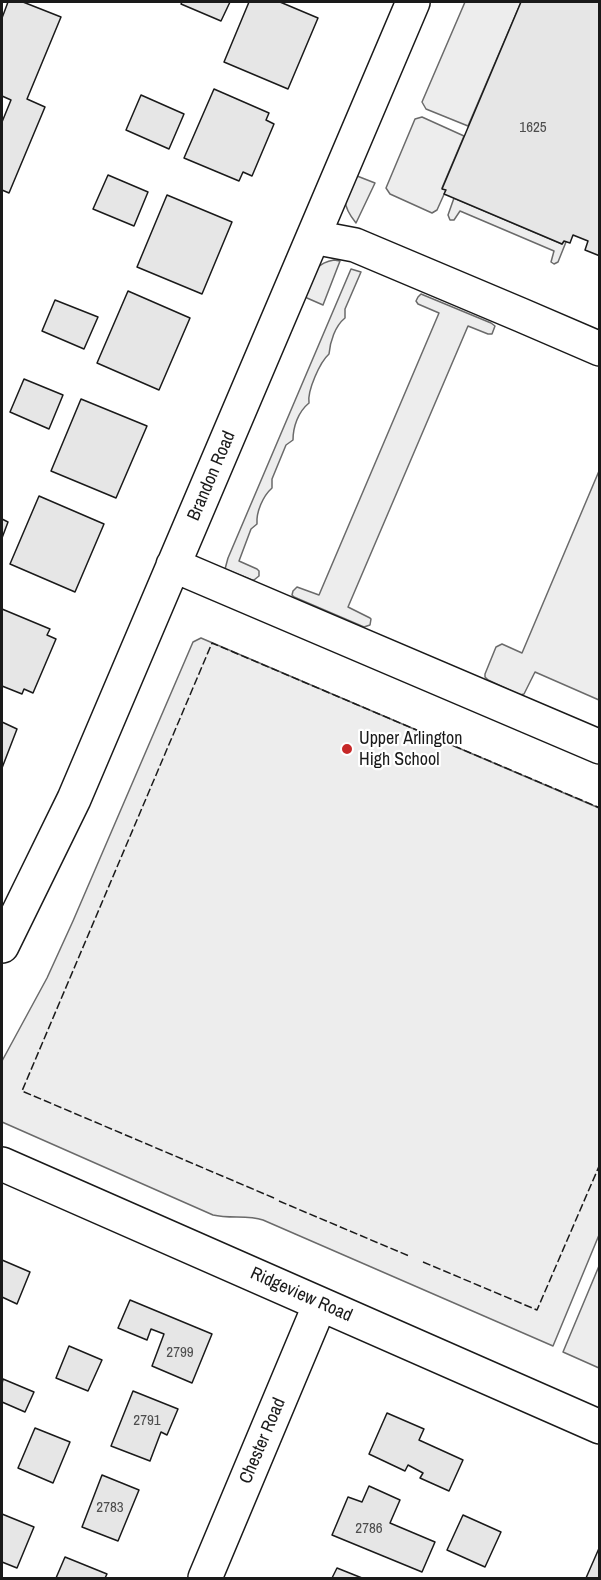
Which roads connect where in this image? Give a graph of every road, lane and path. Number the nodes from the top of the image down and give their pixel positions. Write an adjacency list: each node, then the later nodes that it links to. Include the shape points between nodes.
1 (413, 2): 2 (street, Brandon Road)
2 (313, 237): 3 (street, via 355,245); 4 (street, Brandon Road)
3 (600, 350)
4 (173, 565): 5 (street); 6 (street, Brandon Road, via 74,799)
5 (600, 747)
6 (2, 946)
7 (2, 1164): 8 (street, Ridgeview Road)
8 (320, 1304): 9 (street, Ridgeview Road); 10 (street, Chester Road)
9 (600, 1427)
10 (205, 1578)

